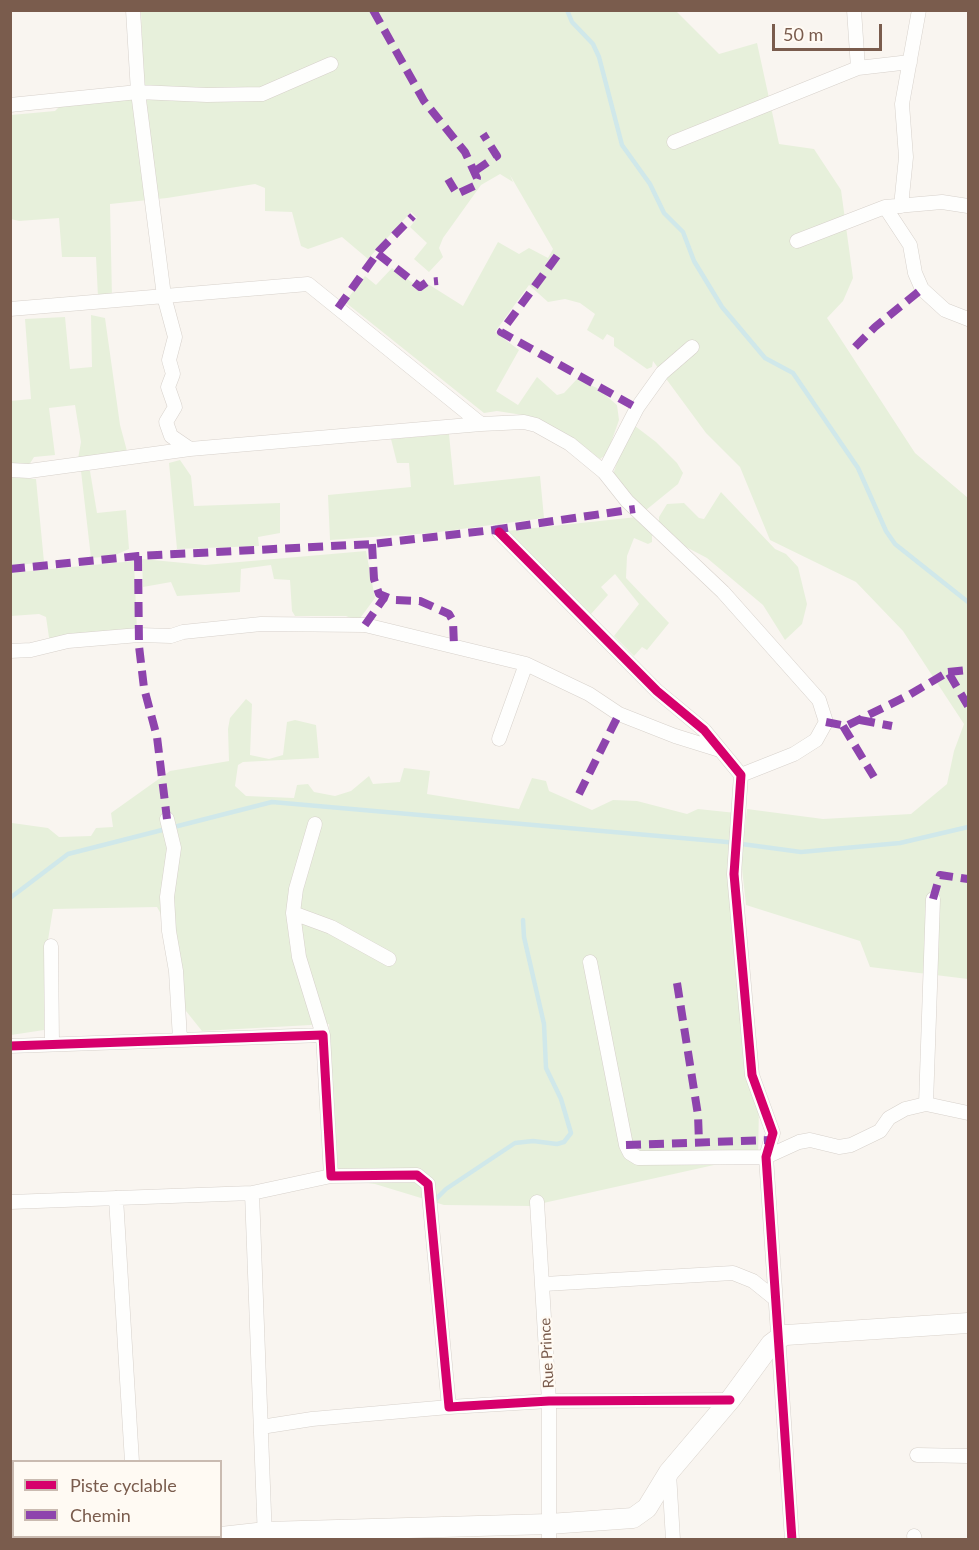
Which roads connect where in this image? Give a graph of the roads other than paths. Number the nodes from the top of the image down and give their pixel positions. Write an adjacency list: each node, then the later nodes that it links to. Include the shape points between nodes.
1 (133, 10): 7 (street)
2 (854, 10): 6 (street)
3 (919, 10): 4 (street)
4 (910, 62): 6 (street); 10 (street, via 902,104 906,157)
5 (331, 64): 7 (street, via 262,94)
6 (858, 68): 9 (street)
7 (138, 92): 8 (street); 14 (street)
8 (10, 105)
9 (674, 142)
10 (901, 206): 11 (street, via 942,202); 12 (street)
11 (969, 206)
12 (885, 207): 13 (street); 16 (street, via 910,245 922,289 945,310)
13 (797, 241)
14 (164, 296): 15 (street); 18 (street, via 309,285); 19 (street, via 175,337 170,360 173,374 168,387 175,407 166,422 171,436)
15 (10, 309)
16 (969, 319)
17 (692, 346): 21 (street, via 662,373 637,408)
18 (481, 424): 19 (street); 21 (street, via 536,425 570,444)
19 (190, 449): 20 (street, via 29,471)
20 (10, 470)
21 (604, 472): 27 (street, via 627,501 723,592 819,700 826,722 816,740 794,754)
22 (499, 532): 26 (street, via 657,691 704,730)
23 (10, 651): 24 (street, via 69,641 171,636 261,624 365,625)
24 (526, 664): 25 (street); 26 (street, via 589,694 619,714)
25 (499, 739)
26 (720, 750): 27 (street)
27 (741, 775): 41 (street, via 734,874 752,1075 773,1133)
28 (167, 819): 36 (street, via 174,848 167,897)
29 (315, 824): 31 (street)
30 (933, 899): 39 (street)
31 (293, 913): 33 (street, via 331,927); 35 (street, via 299,957)
32 (51, 946): 37 (street)
33 (389, 959)
34 (590, 962): 41 (street, via 630,1153 645,1160)
35 (322, 1035): 36 (street); 42 (street)
36 (180, 1039): 37 (street)
37 (52, 1044): 38 (street)
38 (10, 1046)
39 (926, 1104): 40 (street); 41 (street, via 905,1109 889,1118 880,1131 851,1145 839,1147 810,1140)
40 (969, 1113)
41 (766, 1157): 48 (street)
42 (331, 1176): 43 (street); 53 (street, via 417,1175 428,1184)
43 (252, 1193): 44 (street); 54 (street)
44 (116, 1197): 45 (street); 57 (street)
45 (10, 1202)
46 (537, 1202): 47 (street, Rue Prince)
47 (544, 1284): 48 (street, via 733,1273 753,1281); 52 (street, Rue Prince)
48 (774, 1298): 50 (street)
49 (969, 1323): 50 (street)
50 (779, 1338): 51 (street); 65 (street)
51 (730, 1400): 52 (street); 58 (street)
52 (549, 1401): 53 (street); 59 (street, Rue Prince)
53 (449, 1407): 54 (street)
54 (261, 1426): 60 (street)
55 (917, 1455): 56 (street)
56 (969, 1456)
57 (132, 1460)
58 (669, 1472): 59 (street, via 647,1508 633,1518); 64 (street)
59 (549, 1532): 60 (street)
60 (266, 1536): 62 (street)
61 (218, 1538): 63 (street)
62 (222, 1538)
63 (194, 1539)
64 (673, 1539)
65 (792, 1539)

